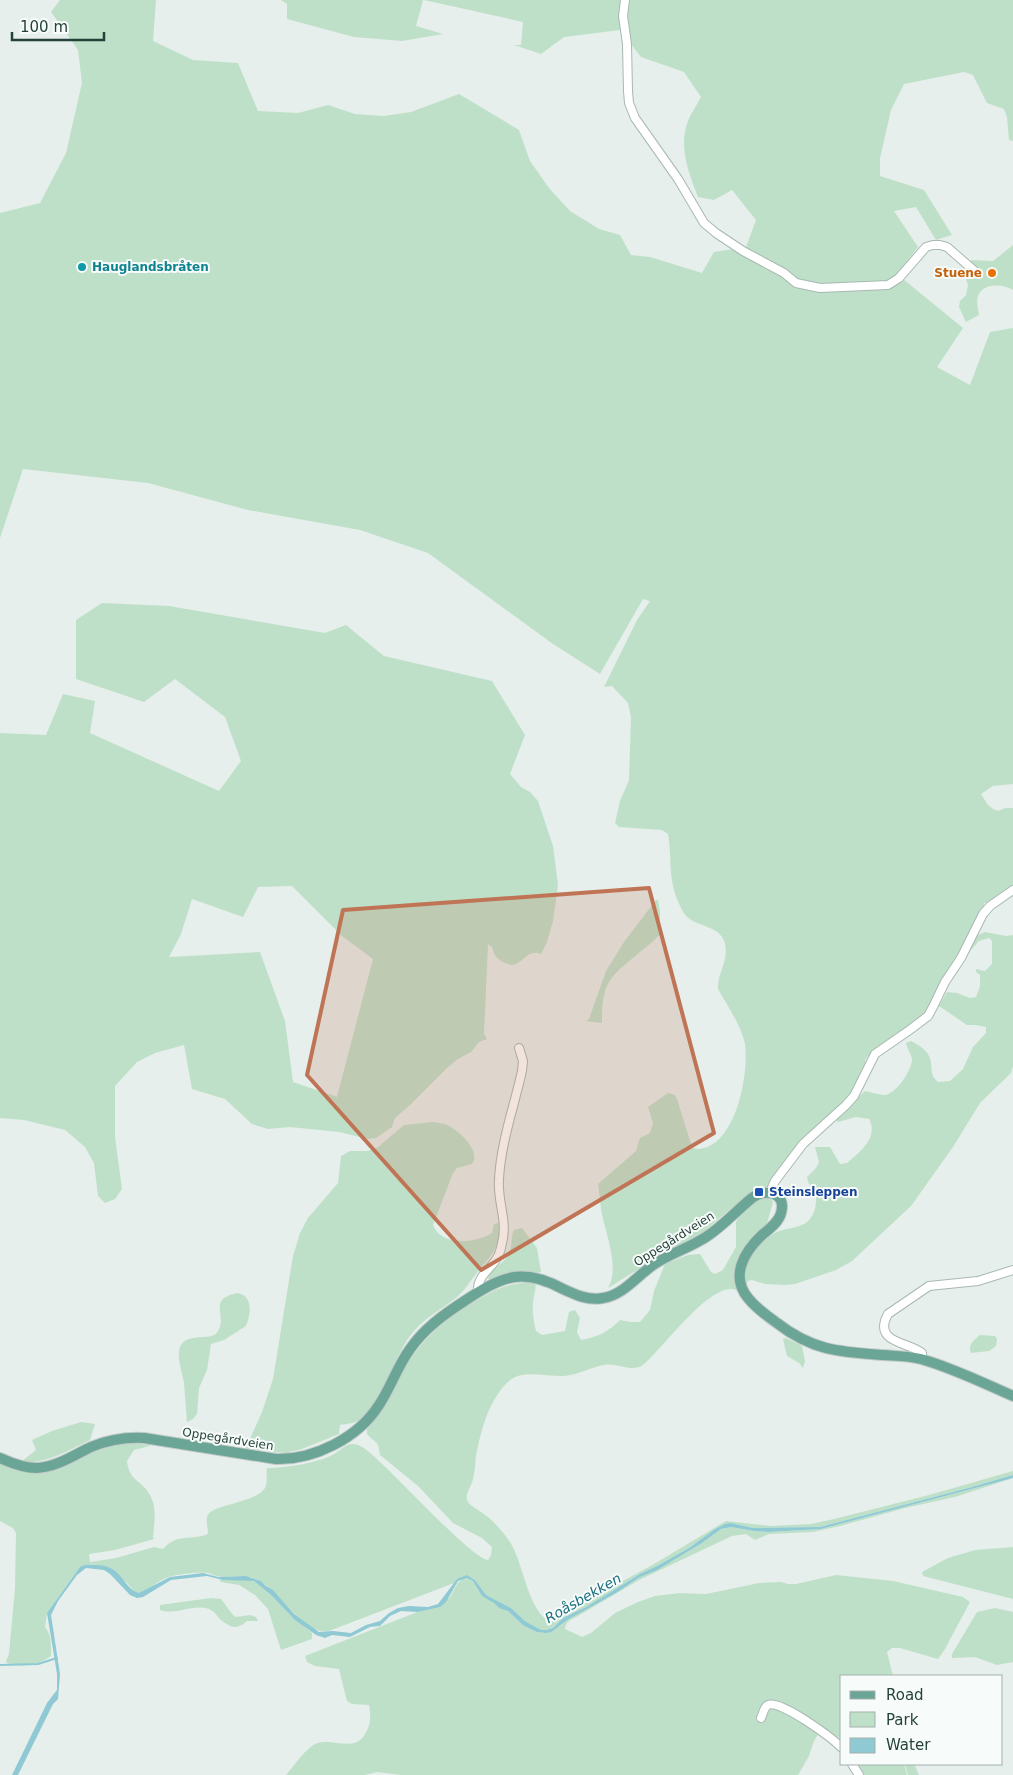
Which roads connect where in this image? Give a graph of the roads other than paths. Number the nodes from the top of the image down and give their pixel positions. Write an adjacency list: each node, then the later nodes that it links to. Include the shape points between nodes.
1 (625, 0): 2 (street, via 623,16 629,103 635,118 704,223 716,233 796,283 820,288 888,285 899,278 926,247 933,245 948,247)
2 (978, 274)
3 (1013, 890): 5 (street, via 983,914 928,1016 876,1054 850,1101 803,1144)
4 (519, 1048): 7 (street, via 522,1071 499,1178 504,1236 499,1254 478,1283)
5 (770, 1192): 7 (main road, Oppegårdveien, via 756,1195 708,1236 657,1262 611,1296 597,1299 582,1297 545,1280 523,1276 502,1280); 8 (main road, via 780,1200 782,1212 776,1223 751,1246 740,1267 740,1283 750,1301 782,1328 814,1345 836,1351)
6 (1013, 1270): 8 (street, via 978,1280 929,1286 888,1314 885,1332 892,1340 922,1353)
7 (478, 1293): 10 (main road, Oppegårdveien, via 440,1318 420,1336 379,1406 365,1423 316,1452 292,1459 276,1459 127,1438 101,1443 49,1466 24,1467)
8 (921, 1360): 9 (main road)
9 (1013, 1396)
10 (0, 1458)
11 (761, 1718): 12 (street, via 765,1707 778,1704)
12 (840, 1746)

